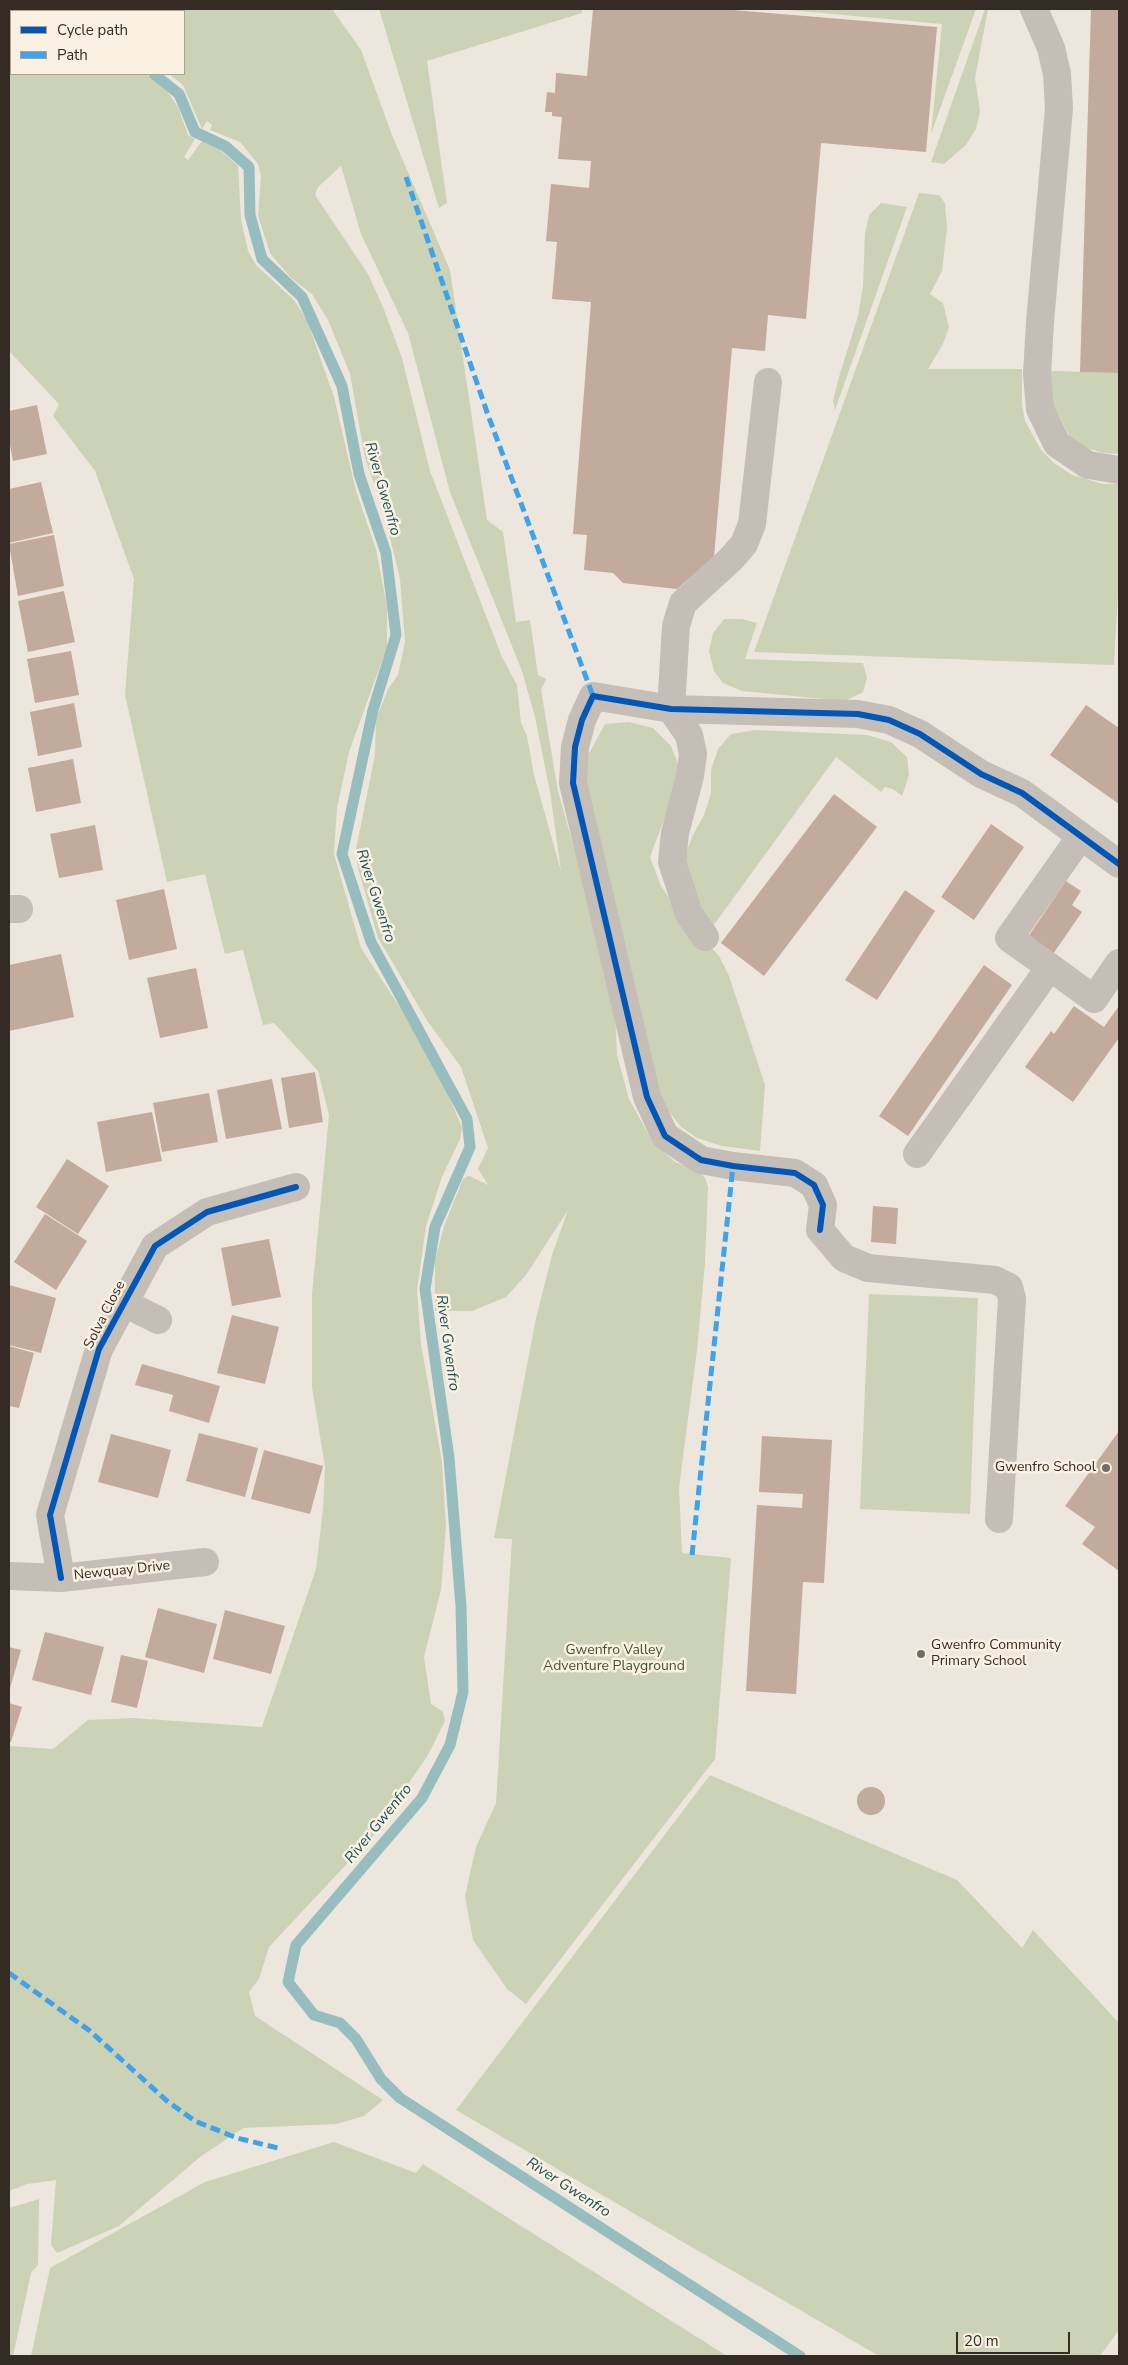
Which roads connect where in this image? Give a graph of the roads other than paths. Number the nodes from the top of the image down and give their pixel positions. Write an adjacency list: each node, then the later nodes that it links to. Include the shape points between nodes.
1 (1034, 9): 3 (street, via 1051,48 1057,74 1059,108 1040,322 1037,374 1040,409 1057,444 1088,465)
2 (768, 382): 4 (street, via 752,524 744,544 731,559 683,603 676,626)
3 (1119, 470)
4 (671, 709): 5 (street, via 858,714 889,720 920,734 981,774 1022,793); 7 (street, via 689,735 693,754 672,862 689,914); 14 (street, via 593,696 582,720 574,774 575,792 647,1097 665,1136 701,1160 795,1173 814,1185 822,1205 820,1230 844,1258 868,1268 995,1280 1009,1287 1012,1299)
5 (1081, 836): 6 (street); 9 (street, via 1009,938)
6 (1119, 864)
7 (705, 937)
8 (1119, 963): 9 (street, via 1094,999)
9 (1050, 967): 10 (street)
10 (917, 1154)
11 (296, 1187): 12 (street, Solva Close, via 207,1212 154,1246)
12 (124, 1303): 13 (street, Solva Close); 17 (street, Solva Close, via 99,1349 50,1515)
13 (158, 1320)
14 (999, 1519)
15 (205, 1562): 17 (street, Newquay Drive)
16 (9, 1576): 17 (street, Newquay Drive)
17 (61, 1578)

